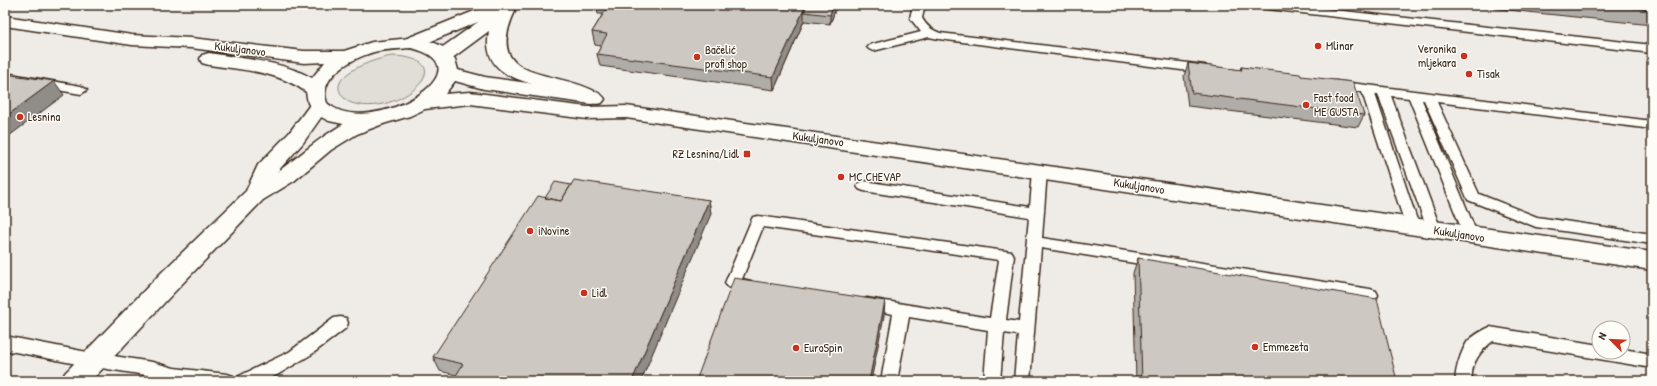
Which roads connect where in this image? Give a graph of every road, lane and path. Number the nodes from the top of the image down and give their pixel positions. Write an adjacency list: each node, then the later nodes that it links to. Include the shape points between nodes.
1 (919, 5): 5 (lane, via 916,18)
2 (1258, 5): 9 (lane)
3 (508, 7): 7 (main road); 10 (main road); 22 (main road, via 498,28 497,46 499,54 512,70 529,79 569,88)
4 (5, 21): 6 (main road, Kukuljanovo)
5 (930, 33): 8 (lane); 12 (lane, via 981,42)
6 (132, 40): 11 (main road, Kukuljanovo, via 191,43 304,57); 21 (main road, Kukuljanovo, via 173,53 290,73 306,80)
7 (411, 43): 10 (main road, Kukuljanovo, via 430,47); 11 (main road, Kukuljanovo, via 371,47)
8 (873, 47)
9 (1652, 49)
10 (444, 55): 13 (main road, via 449,65)
11 (348, 56): 21 (main road, Kukuljanovo, via 322,76)
12 (1220, 71)
13 (449, 73): 22 (main road, Kukuljanovo, via 484,83); 23 (main road, Kukuljanovo, via 442,86)
14 (5, 78): 17 (lane)
15 (1321, 83): 16 (lane)
16 (1367, 89): 18 (lane); 31 (lane)
17 (81, 90)
18 (1383, 90): 19 (lane); 32 (lane)
19 (1414, 95): 20 (lane); 33 (lane)
20 (1429, 97): 26 (lane); 34 (lane, via 1473,197 1536,222)
21 (317, 98): 25 (main road, Kukuljanovo, via 334,116 352,120); 29 (main road, via 296,138 266,170)
22 (595, 99): 24 (main road, Kukuljanovo)
23 (422, 103): 24 (main road, Kukuljanovo, via 470,98 587,113); 25 (main road, Kukuljanovo)
24 (626, 112): 27 (main road, Kukuljanovo)
25 (376, 119): 29 (main road, via 350,129 324,145 286,176)
26 (1652, 125)
27 (1040, 171): 30 (lane); 31 (main road, Kukuljanovo)
28 (864, 186): 30 (lane)
29 (255, 195): 45 (main road)
30 (1037, 212): 35 (lane)
31 (1412, 226): 32 (main road, Kukuljanovo)
32 (1434, 230): 33 (main road, Kukuljanovo)
33 (1471, 236): 36 (main road, Kukuljanovo)
34 (1652, 239)
35 (1035, 242): 38 (lane); 43 (lane)
36 (1652, 261)
37 (764, 288): 42 (lane, via 733,283 758,220 1007,256)
38 (1370, 295)
39 (856, 303): 40 (lane)
40 (902, 310): 42 (lane); 51 (lane)
41 (340, 323): 50 (lane, via 288,363)
42 (997, 325): 43 (lane); 52 (lane)
43 (1027, 330): 53 (lane)
44 (5, 343): 45 (lane)
45 (94, 361): 47 (lane); 48 (main road)
46 (1652, 361): 54 (lane, via 1490,334 1474,346 1463,373)
47 (180, 378): 49 (lane)
48 (74, 381)
49 (227, 381)
50 (244, 381)
51 (889, 381)
52 (992, 381)
53 (1022, 381)
54 (1464, 381)

